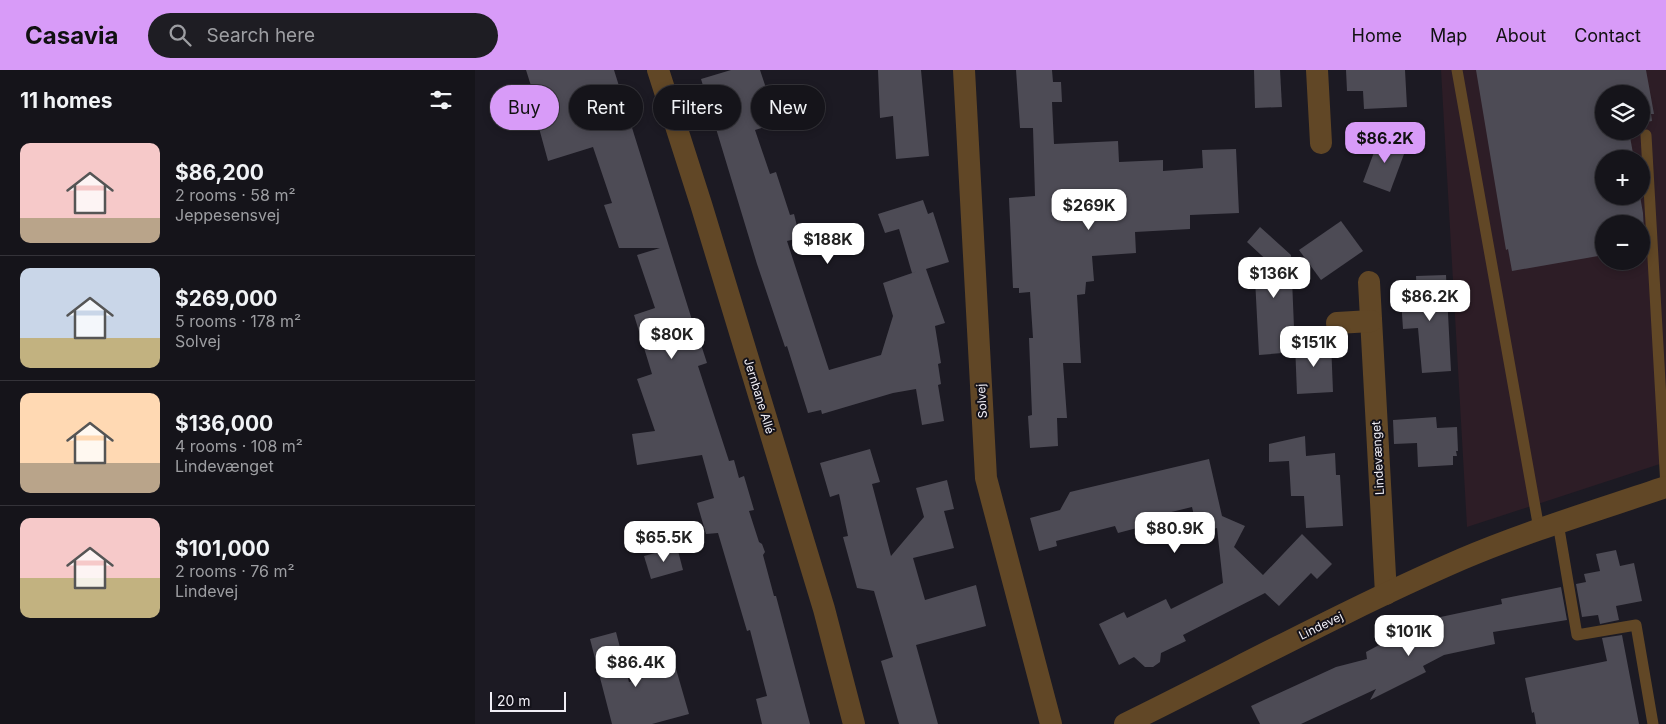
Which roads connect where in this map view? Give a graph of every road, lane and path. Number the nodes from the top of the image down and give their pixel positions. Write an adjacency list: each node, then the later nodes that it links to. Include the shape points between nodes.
1 (657, 70): 14 (street, Jernbane Allé, via 821,601)
2 (964, 70): 15 (street, Solvej, via 986,478)
3 (1317, 70): 6 (street)
4 (1457, 70): 11 (lane)
5 (1646, 140): 10 (lane)
6 (1321, 143)
7 (1369, 282): 8 (street, Lindevænget)
8 (1371, 321): 9 (street); 12 (street, Lindevænget)
9 (1337, 323)
10 (1666, 487): 11 (street, Lindevej)
11 (1549, 526): 12 (street, Lindevej, via 1463,559); 16 (lane, via 1577,635 1636,625)
12 (1386, 594): 13 (street, Lindevej)
13 (1138, 721)
14 (854, 724)
15 (1051, 724)
16 (1653, 724)

